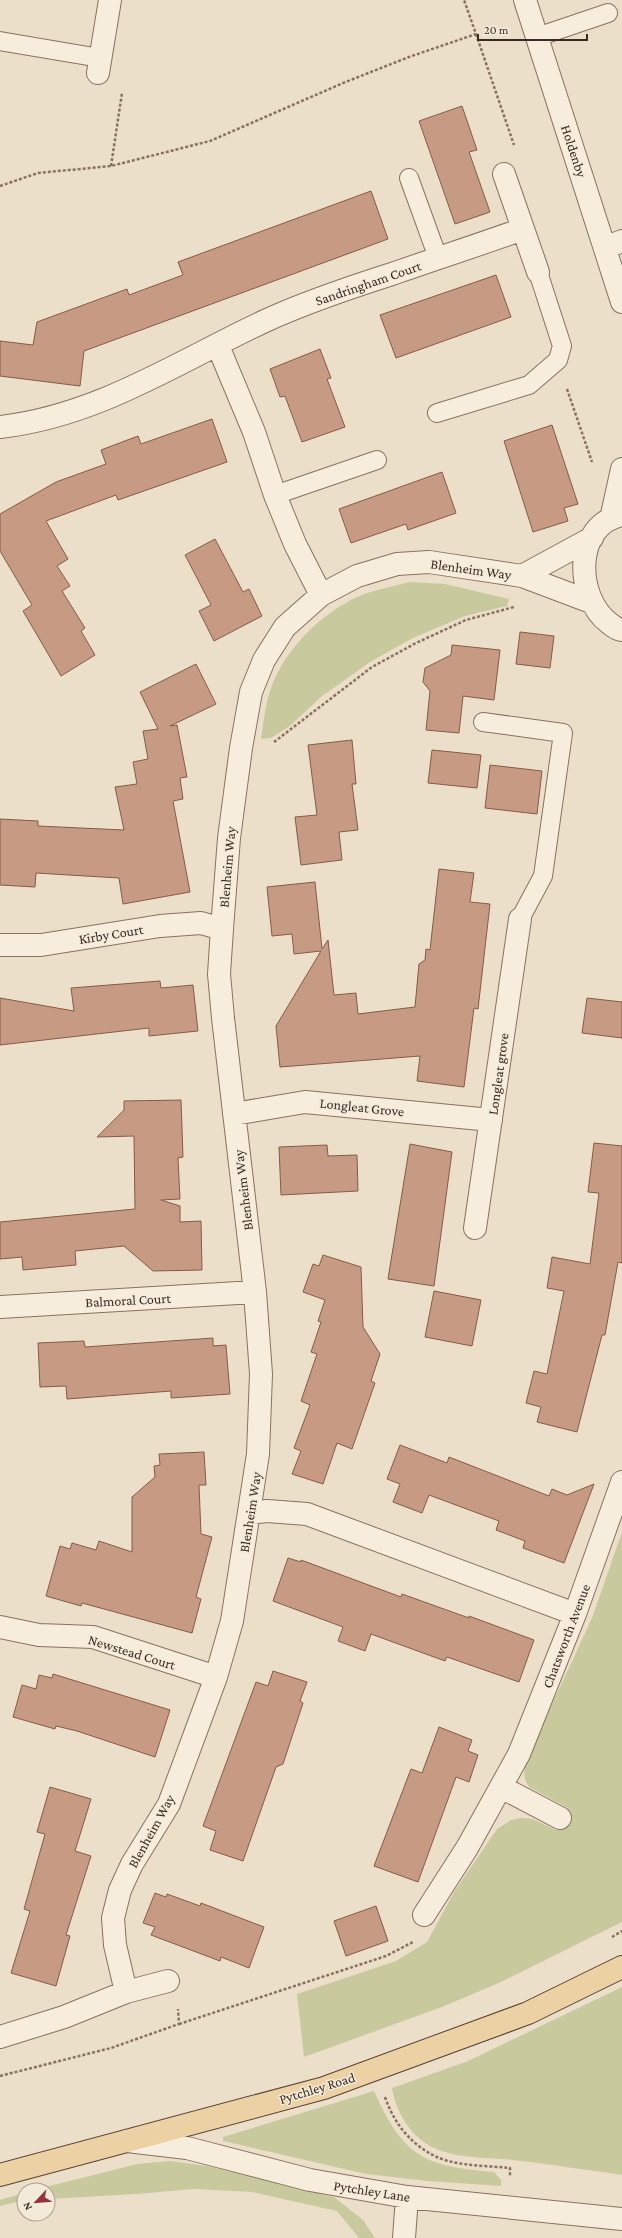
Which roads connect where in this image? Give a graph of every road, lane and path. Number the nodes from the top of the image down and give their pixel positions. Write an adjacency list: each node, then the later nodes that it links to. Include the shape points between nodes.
1 (110, 0): 8 (street)
2 (464, 0): 5 (path)
3 (525, 0): 6 (street, Holdenby)
4 (608, 13): 6 (lane)
5 (476, 34): 9 (path); 10 (path, via 343,83 210,141)
6 (537, 37): 15 (street, Holdenby)
7 (0, 42): 8 (lane)
8 (99, 66): 10 (path, via 118,79 122,91)
9 (515, 147)
10 (111, 166): 13 (path, via 38,173)
11 (504, 174): 14 (street)
12 (409, 178): 16 (lane)
13 (0, 186)
14 (523, 229): 16 (street, Sandringham Court); 17 (street)
15 (614, 244): 18 (street, Holdenby)
16 (438, 258): 19 (street, Sandringham Court, via 342,290 265,321)
17 (538, 272): 20 (lane, via 562,346)
18 (622, 302)
19 (218, 346): 22 (street, Sandringham Court, via 99,402 32,423); 25 (street, via 254,432)
20 (558, 360): 21 (lane, via 529,385); 24 (path, via 600,485)
21 (437, 413)
22 (0, 427)
23 (377, 460): 25 (lane)
24 (620, 475): 26 (street)
25 (275, 495): 29 (street, via 295,544)
26 (616, 517): 27 (street, via 598,529)
27 (592, 538): 28 (street, Blenheim Way); 30 (street, via 586,548 583,573)
28 (522, 576): 29 (street, Blenheim Way, via 429,562 397,564 357,576); 30 (street, Blenheim Way)
29 (321, 595): 36 (street, Blenheim Way, via 285,627 264,660 251,692 229,838)
30 (591, 602): 32 (street, via 598,615)
31 (518, 606): 34 (path, via 466,620 372,667)
32 (621, 634)
33 (483, 722): 35 (lane, via 563,733 543,876)
34 (269, 746)
35 (520, 919): 39 (street, Longleat grove)
36 (222, 929): 37 (street, Kirby Court, via 201,923 160,926 42,945); 38 (street, Blenheim Way, via 219,974)
37 (0, 945)
38 (234, 1114): 39 (street, Longleat Grove, via 305,1102); 41 (street, Blenheim Way)
39 (491, 1120): 40 (street, Longleat grove)
40 (474, 1228)
41 (255, 1292): 42 (street, Balmoral Court); 44 (street, Blenheim Way, via 261,1374 258,1454)
42 (0, 1307)
43 (622, 1482): 45 (street, Chatsworth Avenue)
44 (250, 1513): 45 (street, via 267,1511 307,1514); 47 (street, Blenheim Way, via 232,1621)
45 (575, 1614): 48 (street, Chatsworth Avenue, via 519,1754)
46 (0, 1627): 47 (street, Newstead Court, via 40,1635 93,1637)
47 (216, 1677): 54 (street, Blenheim Way, via 169,1804 132,1864 120,1890 113,1918 115,1946)
48 (501, 1787): 49 (street); 50 (street, Chatsworth Avenue, via 467,1848)
49 (560, 1818)
50 (424, 1915)
51 (417, 1939): 55 (path, via 386,1956)
52 (622, 1967): 59 (main road, Pytchley Road, via 528,2013 330,2086)
53 (168, 1981): 54 (street); 55 (path, via 176,1993)
54 (126, 1992): 56 (street, via 64,2017)
55 (180, 2024): 57 (path, via 111,2048)
56 (0, 2037)
57 (0, 2076)
58 (384, 2094): 60 (path, via 399,2127 411,2140 429,2152 448,2161)
59 (126, 2140): 61 (main road, Pytchley Road); 62 (street, Pytchley Lane, via 186,2148 310,2180)
60 (510, 2168)
61 (0, 2176)
62 (407, 2197): 63 (street, Pytchley Lane); 64 (street)
63 (622, 2219)
64 (404, 2238)

